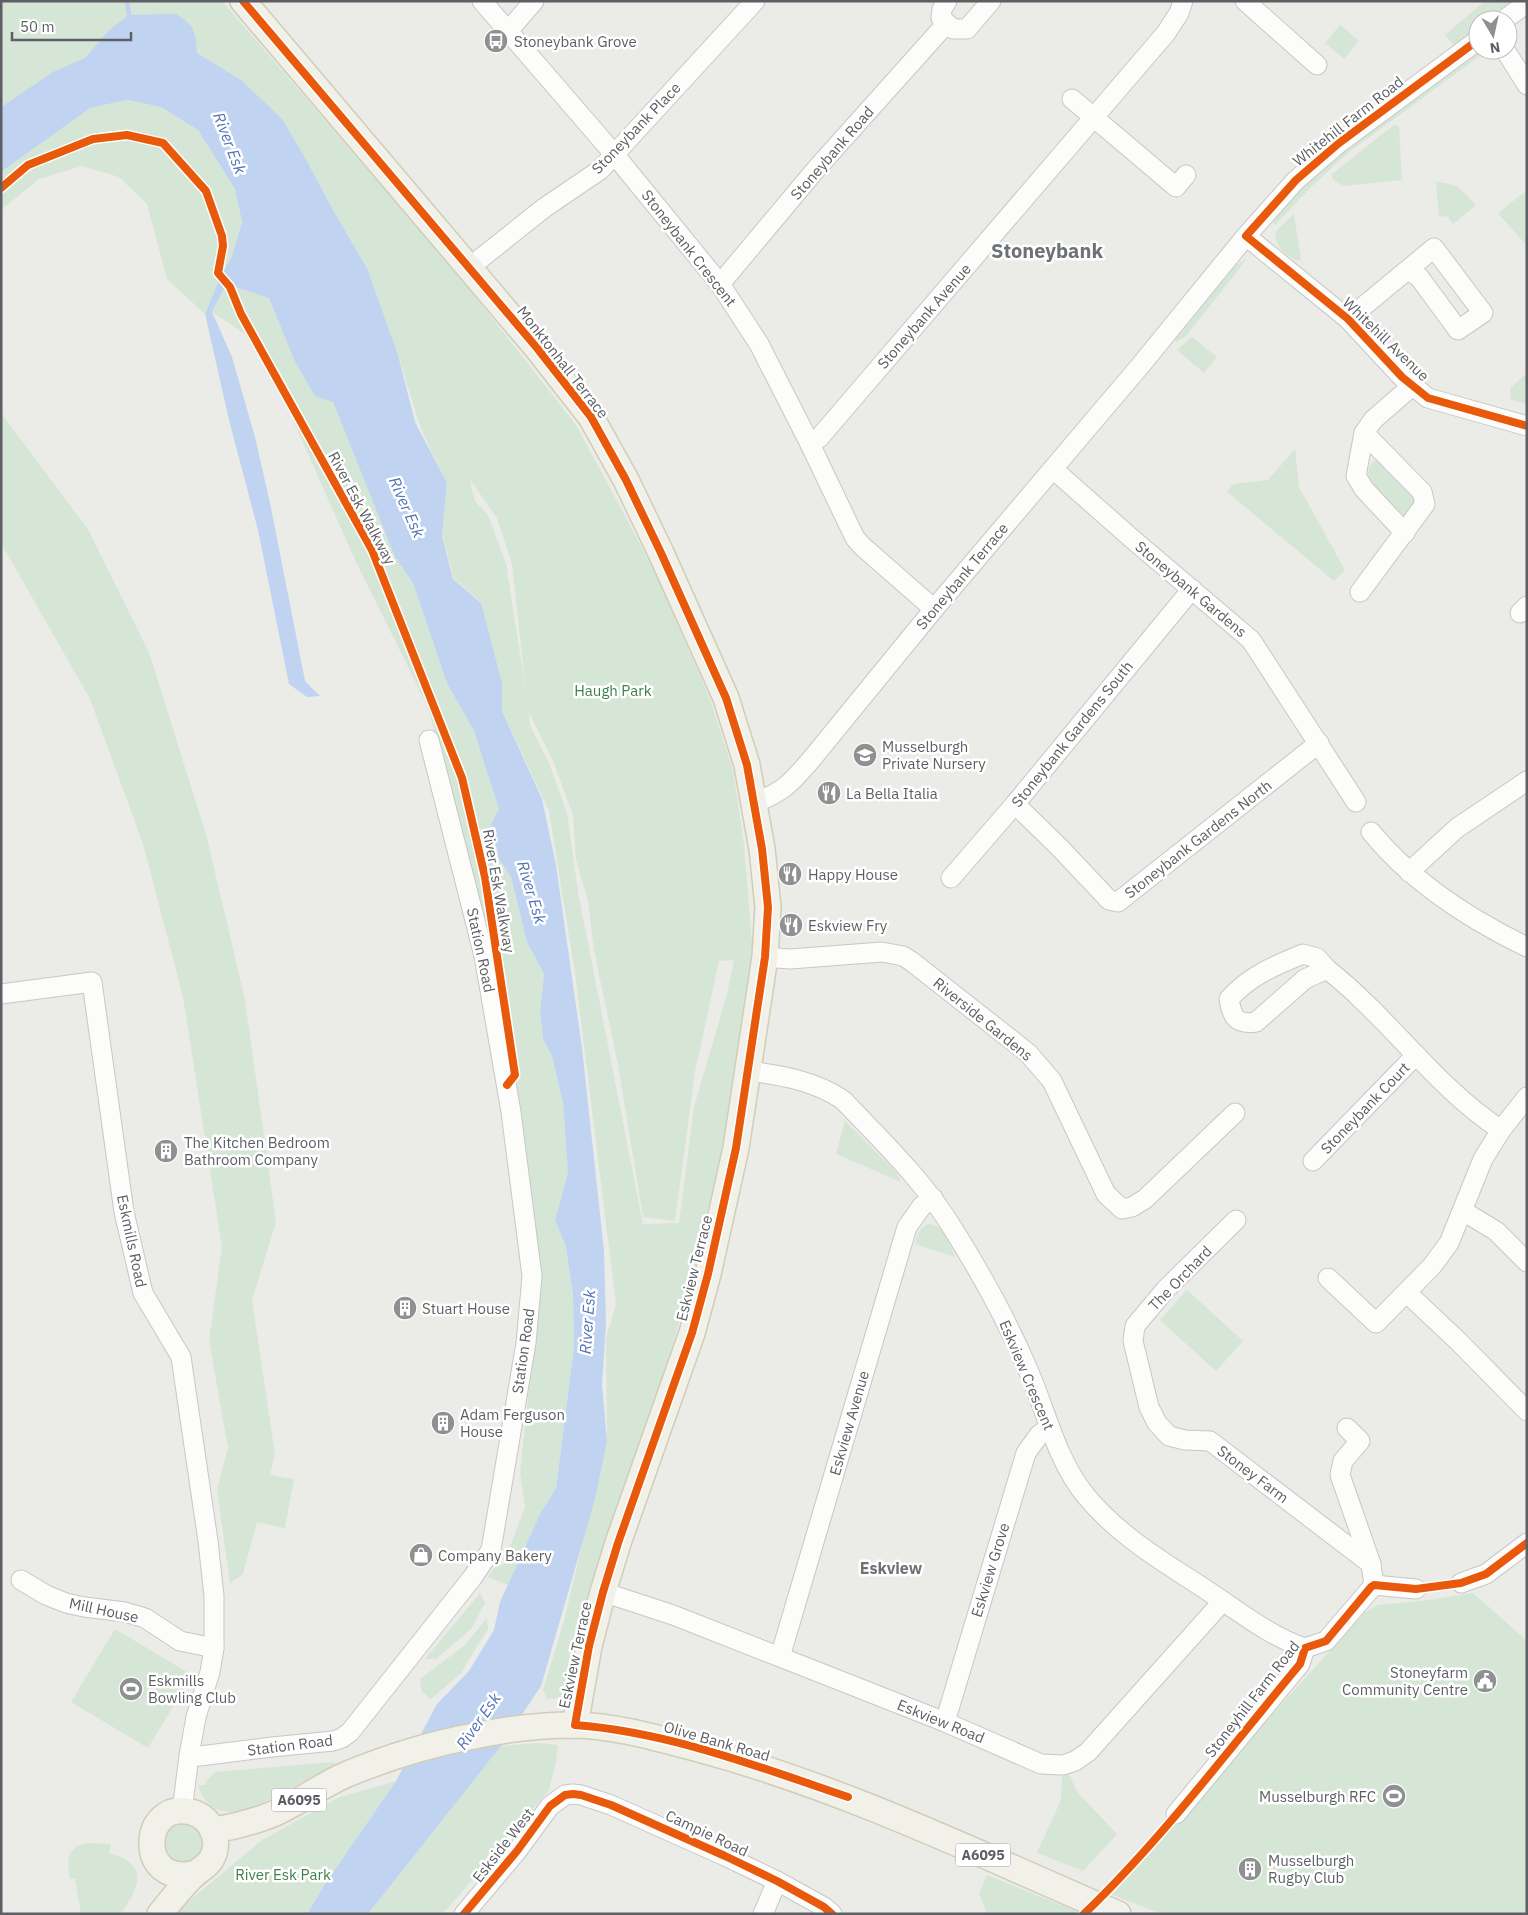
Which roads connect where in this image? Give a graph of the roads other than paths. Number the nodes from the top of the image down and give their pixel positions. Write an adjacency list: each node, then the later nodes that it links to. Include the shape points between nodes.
1 (243, 1): 38 (main road, Monktonhall Terrace, via 537,348 591,417 657,544 726,698 748,765)
2 (482, 1): 10 (street, Stoneybank Crescent)
3 (534, 1): 10 (street)
4 (755, 1): 17 (street, Stoneybank Place)
5 (947, 1): 9 (street, via 941,18)
6 (992, 1): 9 (street, via 967,29 953,29)
7 (1183, 1): 16 (street, Stoneybank Avenue, via 1166,33)
8 (1245, 1): 13 (street)
9 (946, 24): 22 (street, Stoneybank Road, via 817,168)
10 (508, 31): 17 (street, Stoneybank Crescent)
11 (1468, 47): 19 (street, Whitehill Farm Road, via 1339,142 1296,180)
12 (1511, 60): 14 (street)
13 (1317, 65)
14 (1527, 85)
15 (1072, 99): 16 (street)
16 (1093, 118): 18 (street, via 1176,187); 28 (street, Stoneybank Avenue, via 819,438)
17 (614, 154): 20 (street, Stoneybank Place, via 600,170 544,208); 22 (street, Stoneybank Crescent)
18 (1186, 176)
19 (1246, 236): 23 (street, Whitehill Avenue); 24 (street, Whitehill Farm Road)
20 (480, 259)
21 (1408, 270): 23 (street, Whitehill Avenue)
22 (720, 284): 28 (street, Stoneybank Crescent, via 759,344)
23 (1348, 319): 25 (street, Whitehill Avenue)
24 (1162, 339): 29 (street, Stoneybank Terrace)
25 (1412, 386): 26 (street, Whitehill Avenue, via 1428,398); 27 (street, Whitehill Avenue, via 1373,420)
26 (1527, 426)
27 (1364, 433): 30 (street, Whitehill Avenue, via 1356,476); 30 (street, via 1422,492 1426,504)
28 (810, 444): 33 (street, Stoneybank Crescent, via 855,538)
29 (1053, 469): 31 (street, Stoneybank Gardens); 33 (street, Stoneybank Terrace)
30 (1405, 533): 32 (street)
31 (1192, 589): 35 (street, Stoneybank Gardens, via 1251,640); 39 (street, Stoneybank Gardens South)
32 (1360, 592)
33 (934, 609): 38 (street, Stoneybank Terrace, via 789,786)
34 (428, 740): 76 (street, Station Road, via 484,956 511,1112 532,1276 526,1343 491,1550 394,1677 342,1738)
35 (1319, 743): 37 (street, Stoneybank Gardens); 39 (street, Stoneybank Gardens North, via 1118,902 1109,900)
36 (1527, 781): 41 (street, via 1457,828)
37 (1356, 802)
38 (754, 803): 44 (main road, Eskview Terrace, via 768,907)
39 (1015, 804): 42 (street, Stoneybank Gardens South)
40 (1371, 832): 41 (street)
41 (1409, 872): 43 (street, via 1442,897)
42 (950, 878)
43 (1527, 947)
44 (764, 958): 48 (main road, Eskview Terrace); 50 (street, Riverside Gardens, via 882,952 911,961 1028,1053 1052,1081 1106,1194 1122,1208 1132,1207 1146,1199)
45 (1327, 969): 45 (street, Stoneybank Court, via 1317,958 1304,954 1272,967 1241,986 1230,999 1232,1013 1238,1020 1256,1022 1305,979); 47 (street, Stoneybank Court)
46 (1, 994): 71 (street, Eskmills Road, via 92,982 124,1212 143,1293 181,1356 209,1550 215,1614)
47 (1416, 1055): 51 (street, Stoneybank Court, via 1443,1083); 52 (street, Stoneybank Court)
48 (749, 1071): 53 (street, Eskview Crescent, via 805,1082 842,1100); 69 (main road, Eskview Terrace, via 723,1208 692,1333 618,1543)
49 (1527, 1097): 51 (street)
50 (1235, 1113)
51 (1501, 1130): 54 (street, via 1483,1159)
52 (1313, 1161)
53 (933, 1198): 61 (street, Eskview Crescent, via 1007,1324 1030,1373); 73 (street, Eskview Avenue, via 922,1206 907,1227)
54 (1463, 1212): 56 (street, via 1496,1231); 58 (street, via 1449,1243)
55 (1236, 1220): 59 (street, The Orchard, via 1166,1288 1136,1326)
56 (1527, 1262)
57 (1328, 1278): 58 (street, via 1376,1323)
58 (1407, 1293): 60 (street)
59 (1133, 1341): 64 (street, Stoney Farm, via 1149,1407 1169,1436 1210,1441)
60 (1527, 1411)
61 (1050, 1428): 70 (street, Eskview Crescent, via 1084,1494 1106,1518 1131,1540); 74 (street, Eskview Grove, via 1039,1435 1026,1453)
62 (1347, 1428): 64 (street, via 1360,1441 1343,1461 1340,1475)
63 (1527, 1544): 66 (street, via 1486,1574)
64 (1371, 1564): 67 (street)
65 (21, 1580): 71 (street, Mill House, via 66,1603 145,1618 180,1641)
66 (1461, 1583)
67 (1374, 1585): 68 (street); 72 (street, Stoneyhill Farm Road, via 1326,1641)
68 (1416, 1590)
69 (604, 1592): 73 (street, Eskview Road); 75 (main road, Eskview Terrace, via 589,1646)
70 (1223, 1601): 72 (street, Eskview Crescent, via 1286,1642); 74 (street, Eskview Road, via 1088,1752 1075,1761 1063,1765 1041,1764)
71 (214, 1648): 76 (street, Eskmills Road)
72 (1305, 1648): 79 (street, Stoneyhill Farm Road, via 1300,1664)
73 (780, 1657): 74 (street, Eskview Road)
74 (945, 1722)
75 (574, 1725): 80 (main road, Olive Bank Road / A6095, via 452,1740 344,1776 274,1813 236,1827); 89 (main road, Olive Bank Road / A6095, via 648,1735 747,1762 839,1794)
76 (189, 1756): 78 (street)
77 (565, 1795): 83 (street, Campie Road, via 581,1795 611,1805); 86 (street, Eskside West, via 550,1806 518,1851)
78 (182, 1811): 80 (main road, via 201,1816); 81 (main road, via 162,1818 156,1826 152,1850)
79 (1176, 1814)
80 (213, 1830): 82 (main road, via 216,1840 212,1860)
81 (158, 1864): 82 (main road, via 176,1875); 84 (main road, via 157,1893)
82 (196, 1873): 85 (main road)
83 (776, 1881): 87 (street); 88 (street, Campie Road)
84 (146, 1914)
85 (160, 1914)
86 (464, 1914)
87 (764, 1914)
88 (832, 1914)
89 (1118, 1914)

